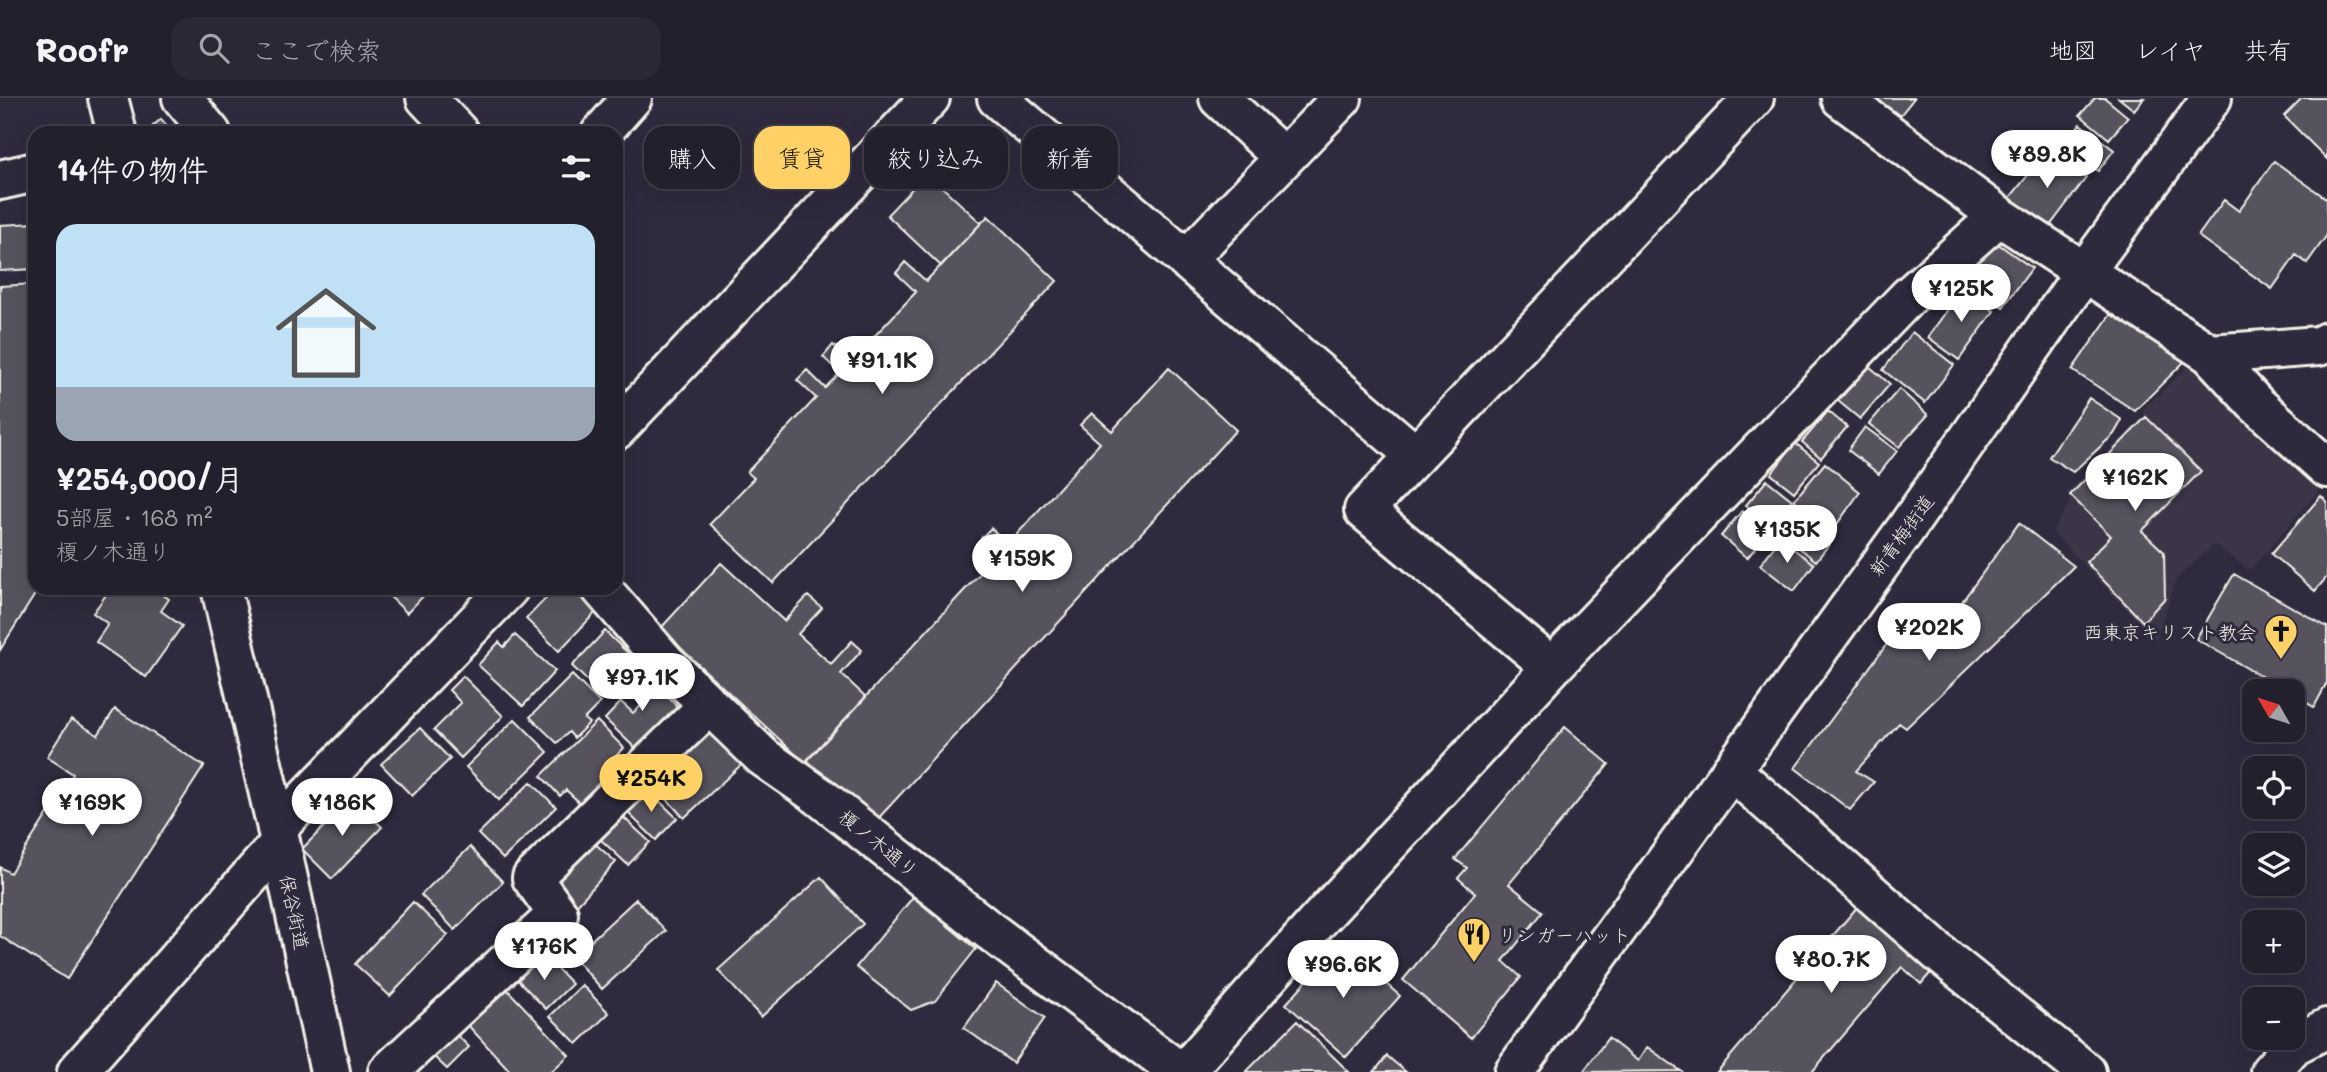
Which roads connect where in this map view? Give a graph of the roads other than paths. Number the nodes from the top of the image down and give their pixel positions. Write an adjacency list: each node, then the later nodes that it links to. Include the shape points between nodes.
1 (108, 98): 12 (street)
2 (182, 98): 13 (street)
3 (426, 98): 14 (street)
4 (632, 98): 15 (street)
5 (930, 98): 24 (street)
6 (997, 98): 20 (street)
7 (1219, 98): 16 (street)
8 (1342, 98): 16 (street)
9 (1754, 98): 25 (street)
10 (1841, 98): 19 (street)
11 (2212, 98): 21 (street, 新青梅街道)
12 (115, 126)
13 (205, 126)
14 (452, 126)
15 (607, 126)
16 (1284, 158): 20 (street)
17 (28, 174): 18 (street)
18 (0, 180)
19 (1999, 216): 21 (street); 30 (street, via 1908,297)
20 (1186, 260): 25 (street)
21 (2085, 271): 23 (street); 32 (street, 新青梅街道)
22 (2327, 342): 23 (street)
23 (2210, 354): 26 (street, via 2255,403)
24 (623, 423)
25 (1415, 455): 30 (street, via 1364,510)
26 (2327, 468)
27 (223, 595): 33 (street, 保谷街道)
28 (503, 595): 33 (street)
29 (607, 595): 31 (street, 榎ノ木通り)
30 (1552, 667): 38 (street)
31 (709, 705): 37 (street, via 532,878 558,914); 38 (street, 榎ノ木通り, via 763,757)
32 (1731, 770): 39 (street, 新青梅街道); 40 (street, via 1940,954)
33 (279, 836): 35 (street); 36 (street, 保谷街道)
34 (2327, 1028): 41 (street, via 2294,1045)
35 (77, 1072)
36 (330, 1072)
37 (388, 1072)
38 (1182, 1072)
39 (1514, 1072)
40 (2086, 1072)
41 (2270, 1072)

